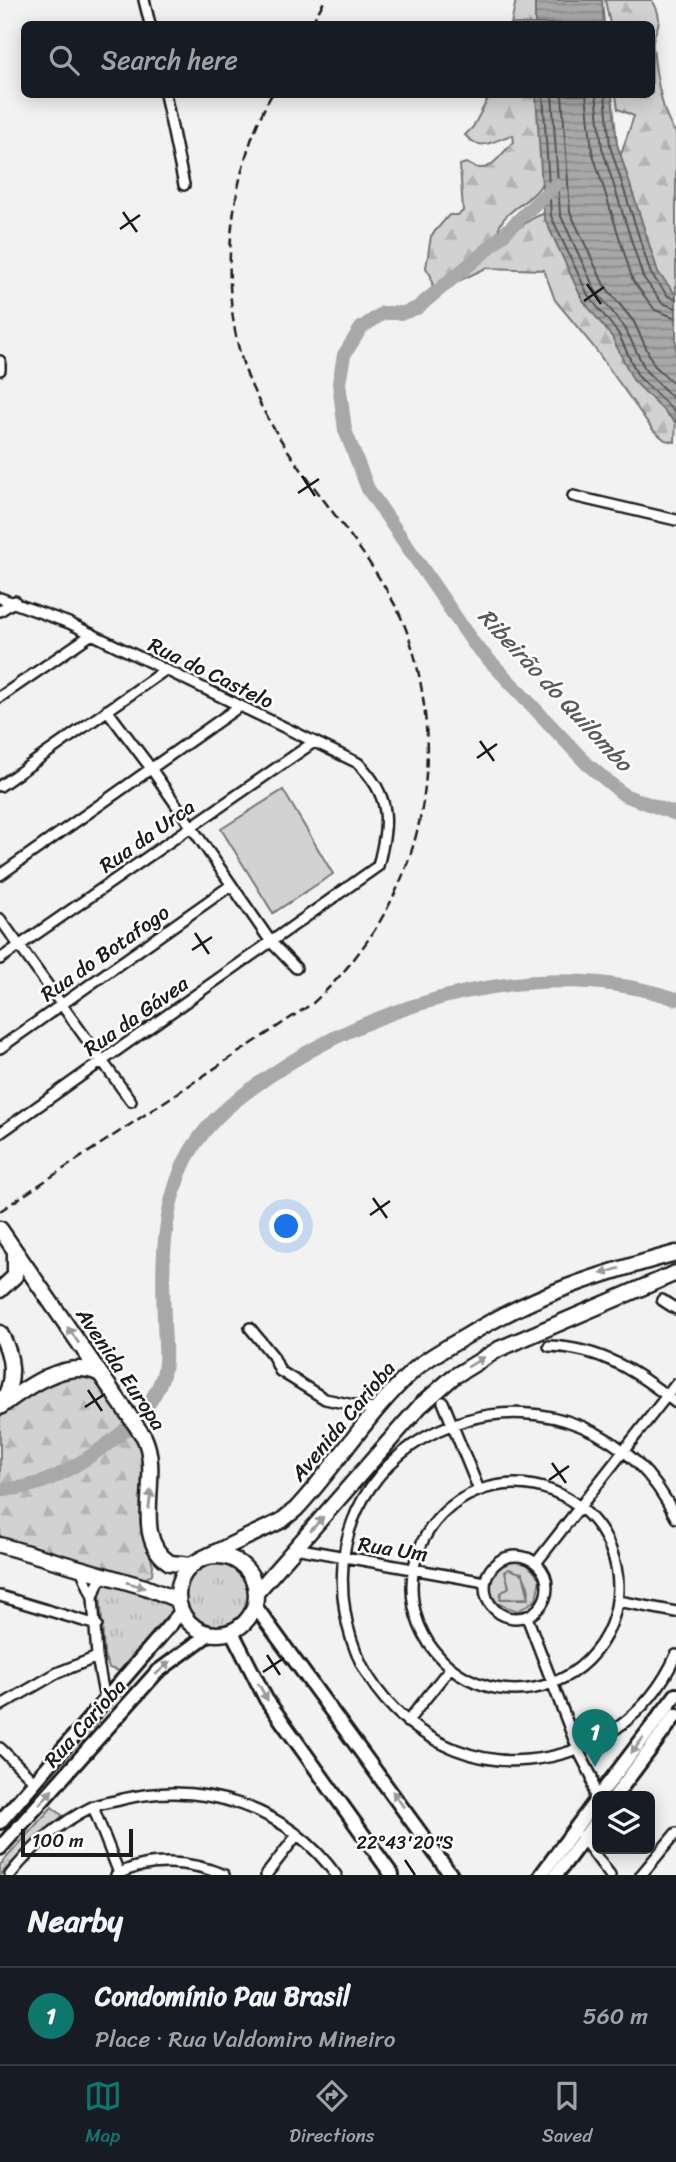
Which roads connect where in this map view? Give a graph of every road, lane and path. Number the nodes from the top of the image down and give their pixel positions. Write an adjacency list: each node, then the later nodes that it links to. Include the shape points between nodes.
1 (144, 0): 2 (street)
2 (149, 21)
3 (166, 98): 4 (street)
4 (184, 185)
5 (0, 361): 6 (street)
6 (0, 370)
7 (573, 496): 8 (street)
8 (676, 520)
9 (0, 597): 10 (street, Rua do Castelo)
10 (15, 601): 11 (street); 12 (street, Rua do Castelo)
11 (0, 611)
12 (92, 634): 13 (street, Rua do Castelo); 14 (street)
13 (165, 670): 15 (street, Rua do Castelo); 16 (street)
14 (0, 697)
15 (240, 706): 17 (street, Rua do Castelo); 18 (street)
16 (107, 710): 18 (street); 19 (street)
17 (314, 742): 20 (street, Rua do Castelo, via 358,764 371,776); 21 (street, Rua da Urca)
18 (150, 767): 21 (street); 22 (street)
19 (0, 786)
20 (385, 805): 25 (street, Rua da Gávea, via 387,822 377,866)
21 (191, 826): 23 (street); 26 (street, Rua da Urca)
22 (0, 874)
23 (230, 886): 25 (street); 29 (street, Rua do Botafogo)
24 (0, 919): 26 (street)
25 (271, 942): 28 (street); 31 (street, Rua da Gávea)
26 (19, 946): 27 (street, Rua da Urca); 29 (street)
27 (0, 959)
28 (296, 968)
29 (62, 1006): 30 (street, Rua do Botafogo); 31 (street)
30 (0, 1048)
31 (102, 1061): 32 (street); 33 (street, Rua da Gávea)
32 (131, 1101)
33 (0, 1133)
34 (0, 1230): 35 (main road, Avenida Europa)
35 (13, 1248): 38 (main road, via 15,1276); 44 (main road, Avenida Europa, one-way to 35)
36 (676, 1253): 49 (main road, Avenida Carioba, one-way to 49, via 587,1278 528,1301 416,1368)
37 (676, 1273): 56 (main road, one-way to 37, via 420,1406 453,1377 499,1349)
38 (0, 1290)
39 (662, 1300): 40 (street)
40 (676, 1309)
41 (250, 1328): 49 (street, via 281,1371 326,1399)
42 (0, 1333): 48 (main road, via 12,1366)
43 (549, 1346): 46 (street, via 603,1356 648,1379)
44 (100, 1374): 48 (main road, via 80,1370 42,1379); 58 (main road, Avenida Europa, one-way to 44, via 170,1563 155,1547 148,1512 151,1456 138,1428)
45 (676, 1384): 46 (street)
46 (672, 1399): 51 (street)
47 (443, 1402): 50 (street)
48 (0, 1407)
49 (377, 1410): 58 (main road, Avenida Carioba, via 296,1509 281,1521)
50 (452, 1423): 51 (street, via 492,1414 542,1413 590,1429); 52 (street); 57 (street, via 420,1440 392,1463 369,1491 353,1524)
51 (625, 1450): 53 (street); 54 (street, via 647,1472)
52 (479, 1490): 53 (street, via 499,1485 542,1487); 61 (street, via 435,1521)
53 (579, 1506): 59 (street); 67 (street, via 598,1525 611,1549)
54 (676, 1518)
55 (0, 1545): 60 (main road)
56 (295, 1548): 57 (street, Rua Um); 66 (main road)
57 (344, 1559): 61 (street, Rua Um); 83 (street, via 342,1595 361,1665 381,1696)
58 (196, 1562): 66 (main road, via 226,1557 237,1562 253,1581); 68 (main road, via 180,1581)
59 (536, 1563): 63 (street, via 519,1555 500,1559); 70 (street, via 547,1578 546,1597)
60 (81, 1569): 62 (main road); 65 (street)
61 (413, 1570): 63 (street, Rua Um); 76 (street, via 415,1614 423,1634)
62 (104, 1576): 65 (street); 68 (main road, one-way to 68)
63 (485, 1582): 70 (street, via 488,1600 500,1614)
64 (0, 1596): 71 (street)
65 (93, 1597): 71 (street)
66 (255, 1600): 72 (main road, via 250,1617); 108 (main road, one-way to 66)
67 (618, 1601): 69 (street); 78 (street, via 597,1651 585,1665)
68 (180, 1606): 73 (main road, via 188,1622); 77 (main road, Rua Carioba)
69 (676, 1612)
70 (527, 1616): 78 (street)
71 (97, 1625): 75 (street)
72 (232, 1632): 73 (main road); 107 (main road, one-way to 107, via 266,1699)
73 (209, 1634): 99 (main road, Rua Carioba, one-way to 73, via 158,1672)
74 (676, 1655): 85 (street, via 651,1697 630,1719)
75 (99, 1662): 77 (street, via 110,1677); 80 (street); 81 (street, via 57,1673)
76 (450, 1668): 78 (street, via 469,1680 500,1689 533,1690); 83 (street)
77 (124, 1678): 80 (main road, Rua Carioba)
78 (554, 1684): 85 (street)
79 (676, 1695): 88 (main road, one-way to 88)
80 (105, 1702): 87 (main road, Rua Carioba)
81 (0, 1706)
82 (676, 1715): 91 (main road)
83 (407, 1722): 85 (street, via 450,1747 489,1759 549,1758)
84 (0, 1748): 87 (street)
85 (578, 1750): 86 (street)
86 (592, 1777): 88 (street); 89 (street)
87 (34, 1781): 94 (main road, Rua Carioba)
88 (609, 1783): 90 (main road)
89 (595, 1791)
90 (603, 1791)
91 (619, 1791)
92 (93, 1807): 98 (street, via 153,1792 196,1793 262,1812); 102 (street); 103 (street, via 64,1823)
93 (592, 1809): 97 (main road)
94 (0, 1822)
95 (592, 1824): 97 (main road)
96 (676, 1833): 101 (street)
97 (579, 1834): 109 (main road); 110 (main road); 111 (street)
98 (297, 1835): 105 (street); 106 (street)
99 (0, 1848)
100 (676, 1848): 101 (street)
101 (663, 1851): 112 (street)
102 (117, 1874): 104 (street, via 153,1865 190,1863)
103 (10, 1875)
104 (224, 1875)
105 (266, 1875)
106 (336, 1875)
107 (392, 1875)
108 (451, 1875)
109 (541, 1875)
110 (556, 1875)
111 (610, 1875)
112 (641, 1875)

